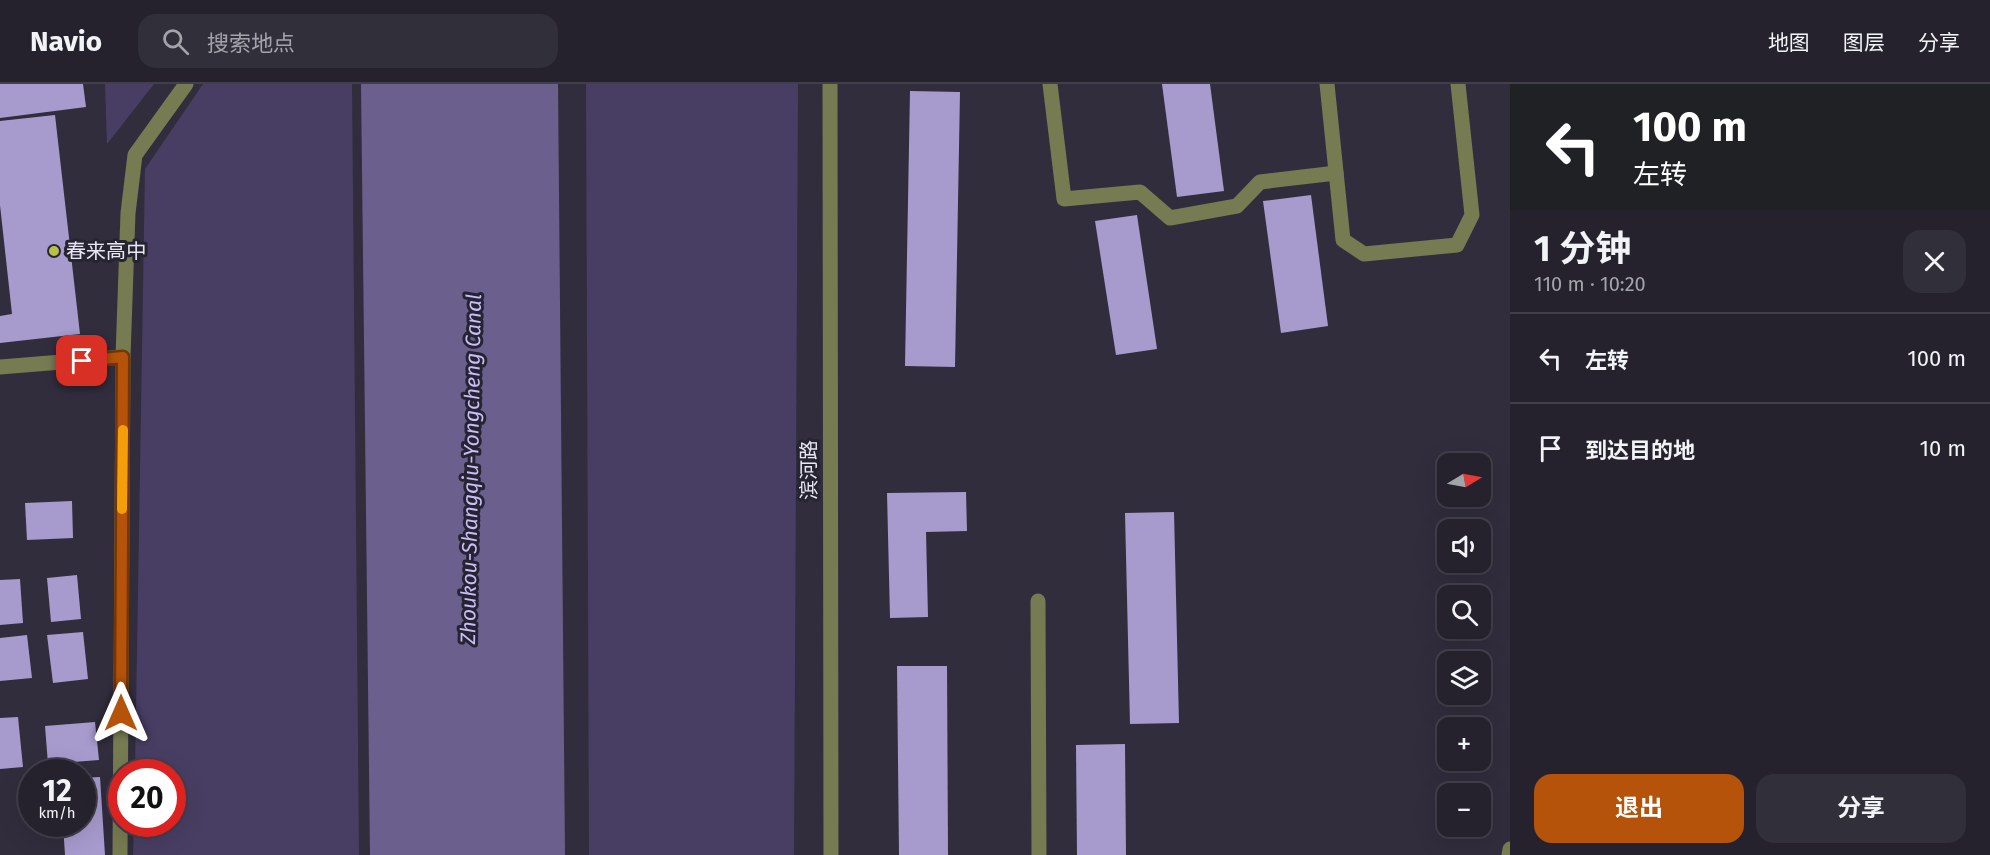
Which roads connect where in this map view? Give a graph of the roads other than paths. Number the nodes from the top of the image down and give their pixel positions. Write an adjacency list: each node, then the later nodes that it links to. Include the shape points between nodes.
1 (186, 84): 7 (street, via 135,155 128,213)
2 (830, 84): 12 (street, 滨河路)
3 (1050, 84): 6 (street, via 1064,199 1140,192 1170,218 1237,206 1260,182)
4 (1327, 84): 6 (street)
5 (1458, 84): 6 (street, via 1472,215 1457,245 1364,254 1343,240)
6 (1336, 173)
7 (123, 357): 8 (street); 11 (street)
8 (0, 367)
9 (1038, 601): 13 (street)
10 (1510, 849): 14 (street)
11 (120, 855)
12 (831, 855)
13 (1039, 855)
14 (1509, 855)

